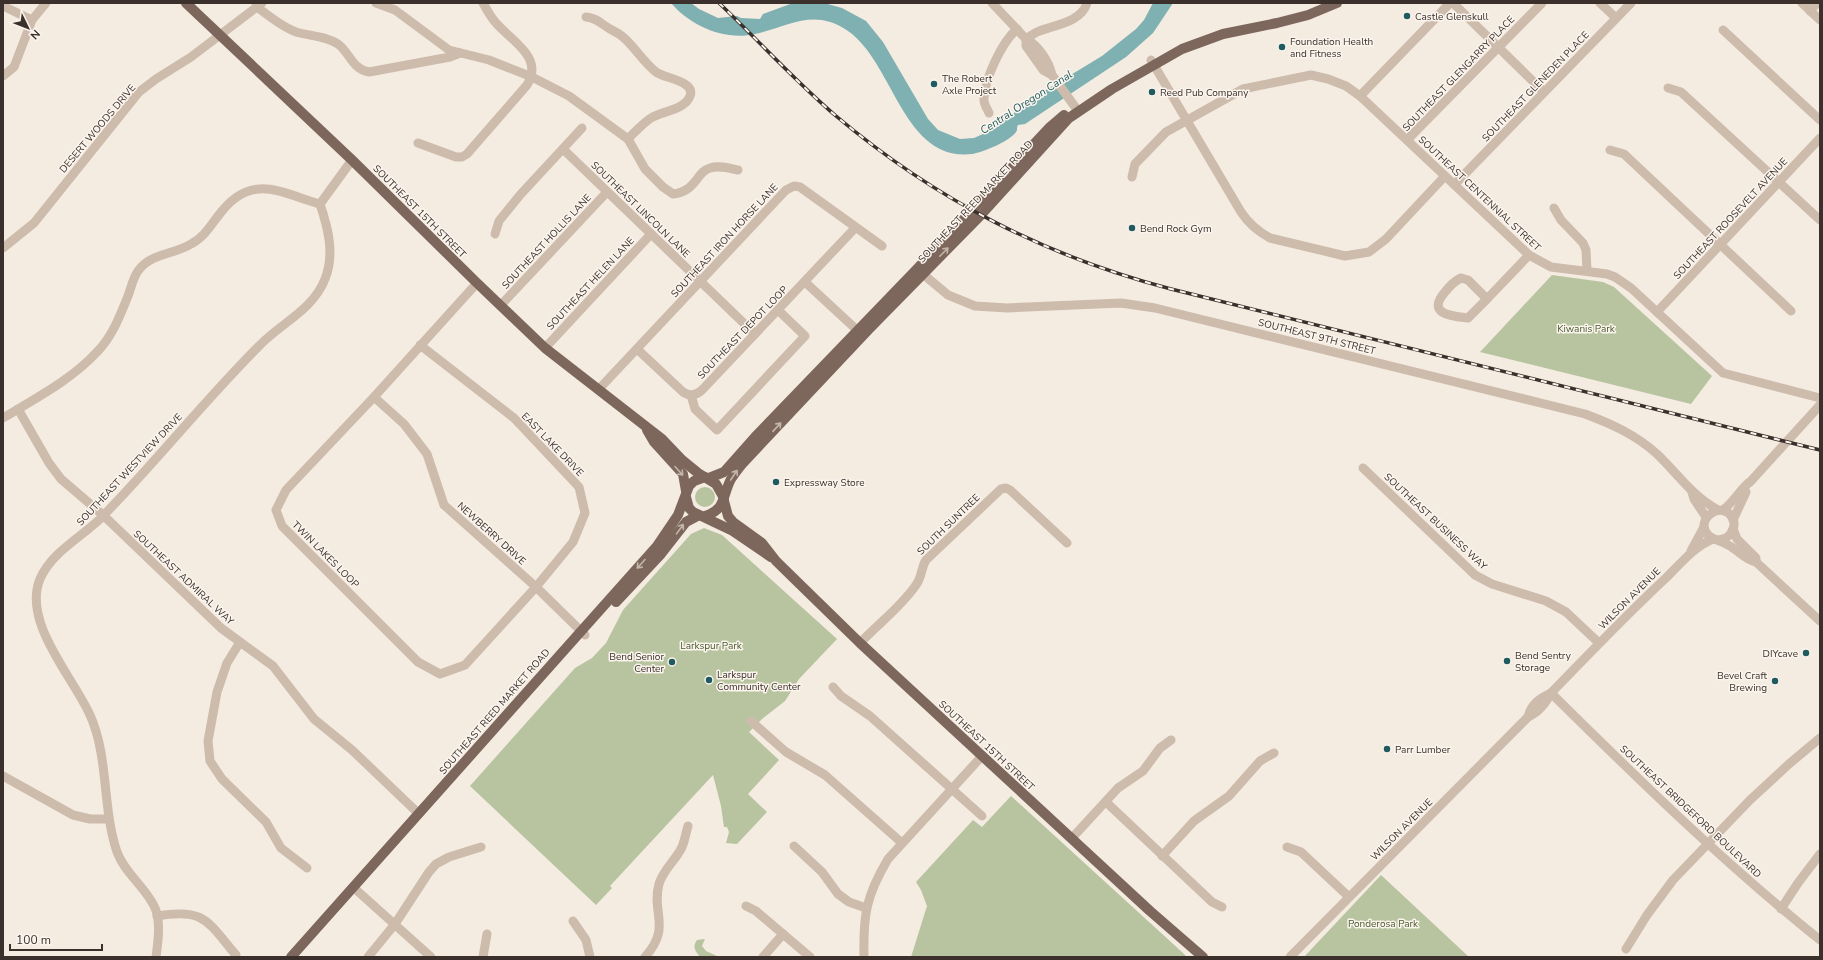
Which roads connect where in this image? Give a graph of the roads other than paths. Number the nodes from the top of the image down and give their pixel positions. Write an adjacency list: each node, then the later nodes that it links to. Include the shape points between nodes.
1 (46, 3): 22 (street)
2 (186, 3): 26 (main road, SOUTHEAST 15TH STREET)
3 (376, 3): 18 (street)
4 (483, 3): 32 (street, via 496,23 528,56)
5 (992, 3): 24 (street)
6 (1087, 3): 27 (street, via 1086,7 1069,21 1036,32)
7 (1323, 3): 30 (main road, SOUTHEAST REED MARKET ROAD, via 1269,20 1211,32 1180,44)
8 (1337, 3): 30 (main road, SOUTHEAST REED MARKET ROAD, via 1277,23 1203,40)
9 (1450, 3): 35 (street)
10 (1453, 3): 28 (street)
11 (1542, 3): 28 (street, SOUTHEAST GLENGARRY PLACE)
12 (1600, 3): 21 (street)
13 (1631, 3): 21 (street, SOUTHEAST GLENEDEN PLACE)
14 (1802, 3): 19 (street)
15 (1817, 3): 19 (street)
16 (258, 4): 26 (street, DESERT WOODS DRIVE); 29 (street, via 296,32 338,44 362,71 369,72)
17 (3, 6): 22 (street)
18 (398, 6): 29 (street, via 448,50)
19 (1810, 11): 23 (street)
20 (586, 16): 42 (street, via 597,18 624,37 657,74 674,78 688,86 690,91 690,96 679,107 653,117)
21 (1616, 18): 34 (street, SOUTHEAST GLENEDEN PLACE)
22 (32, 20): 31 (street, via 14,67)
23 (1820, 20)
24 (1017, 29): 27 (street); 37 (street, via 1006,42 986,84 983,100)
25 (1723, 30): 39 (street)
26 (218, 35): 47 (main road, SOUTHEAST 15TH STREET); 62 (street, DESERT WOODS DRIVE, via 191,57 139,92 34,222)
27 (1026, 39): 36 (street, via 1026,46 1043,70 1052,74)
28 (1499, 47): 34 (street); 43 (street, SOUTHEAST GLENGARRY PLACE)
29 (460, 53): 32 (street, via 489,60)
30 (1152, 62): 36 (main road, SOUTHEAST REED MARKET ROAD); 38 (street)
31 (3, 76)
32 (532, 77): 42 (street, via 569,96); 44 (street, via 462,157 456,158)
33 (1668, 88): 51 (street, via 1681,92)
34 (1544, 92): 52 (street, SOUTHEAST GLENEDEN PLACE)
35 (1360, 96): 38 (street, SOUTHEAST CENTENNIAL STREET, via 1346,86 1328,79 1308,76 1243,88); 43 (street, SOUTHEAST CENTENNIAL STREET)
36 (1074, 106): 65 (main road, SOUTHEAST REED MARKET ROAD, via 1050,127)
37 (989, 113)
38 (1187, 120): 49 (street, SOUTHEAST CENTENNIAL STREET, via 1166,132 1153,144 1135,164); 50 (street, via 1248,223 1270,238 1345,256 1369,252 1379,245)
39 (1820, 120)
40 (582, 128): 45 (street)
41 (1820, 138): 51 (street, SOUTHEAST ROOSEVELT AVENUE)
42 (628, 139): 48 (street, via 645,169 673,194 684,192 709,168)
43 (1408, 140): 50 (street, SOUTHEAST CENTENNIAL STREET)
44 (418, 143)
45 (563, 149): 53 (street, SOUTHEAST LINCOLN LANE); 58 (street, via 516,200 499,221)
46 (1610, 150): 60 (street, via 1624,154)
47 (352, 160): 54 (street); 68 (main road, SOUTHEAST 15TH STREET)
48 (738, 170)
49 (1132, 176)
50 (1445, 176): 52 (street, SOUTHEAST CENTENNIAL STREET)
51 (1779, 182): 56 (street); 60 (street, SOUTHEAST ROOSEVELT AVENUE)
52 (1455, 184): 63 (street, SOUTHEAST CENTENNIAL STREET)
53 (607, 192): 59 (street, SOUTHEAST LINCOLN LANE); 70 (street, SOUTHEAST HOLLIS LANE)
54 (320, 204): 84 (street, via 271,188 257,188 231,200 201,238 144,264 137,273 110,335 98,351 58,384); 94 (street, SOUTHEAST WESTVIEW DRIVE, via 327,224 331,252 325,279 308,305 260,344)
55 (1554, 208): 64 (street, via 1561,220 1583,243)
56 (1820, 220)
57 (855, 228): 61 (street, SOUTHEAST IRON HORSE LANE); 66 (street, SOUTHEAST IRON HORSE LANE, via 800,187 794,186 786,190); 67 (street, SOUTHEAST DEPOT LOOP)
58 (494, 234)
59 (651, 234): 66 (street, SOUTHEAST LINCOLN LANE); 77 (street, SOUTHEAST HELEN LANE)
60 (1721, 244): 72 (street); 73 (street, SOUTHEAST ROOSEVELT AVENUE)
61 (882, 246)
62 (3, 248)
63 (1529, 255): 64 (street, SOUTHEAST CENTENNIAL STREET, via 1550,267); 69 (street)
64 (1587, 271): 73 (street, SOUTHEAST CENTENNIAL STREET, via 1615,277)
65 (920, 272): 74 (main road, SOUTHEAST REED MARKET ROAD); 90 (street, SOUTHEAST 9TH STREET, via 948,295 975,306 1007,308 1094,303 1139,305 1585,414 1610,423 1640,440 1658,455); 92 (main road, SOUTHEAST REED MARKET ROAD, one-way to 65, via 731,479 743,463)
66 (700, 282): 75 (street, SOUTHEAST LINCOLN LANE); 78 (street, SOUTHEAST IRON HORSE LANE)
67 (805, 282): 71 (street, SOUTHEAST DEPOT LOOP); 74 (street)
68 (477, 283): 70 (main road, SOUTHEAST 15TH STREET); 76 (street, TWIN LAKES LOOP)
69 (1487, 299): 69 (street, via 1468,318 1447,315 1438,305 1439,299 1456,280 1461,278 1468,280)
70 (501, 306): 77 (main road, SOUTHEAST 15TH STREET)
71 (778, 310): 75 (street, SOUTHEAST DEPOT LOOP); 80 (street, via 805,336 717,430 695,410)
72 (1791, 311)
73 (1657, 312): 82 (street, SOUTHEAST CENTENNIAL STREET, via 1722,373)
74 (858, 331): 88 (main road, SOUTHEAST REED MARKET ROAD, via 724,472)
75 (755, 334): 80 (street, SOUTHEAST DEPOT LOOP, via 703,389)
76 (420, 345): 81 (street, TWIN LAKES LOOP); 104 (street, EAST LAKE DRIVE, via 514,418 579,487 586,513 574,542)
77 (545, 348): 79 (main road, SOUTHEAST 15TH STREET)
78 (637, 349): 79 (street, SOUTHEAST IRON HORSE LANE); 80 (street, via 683,392)
79 (599, 389): 86 (main road, SOUTHEAST 15TH STREET)
80 (691, 395)
81 (374, 397): 104 (street, NEWBERRY DRIVE, via 404,424 427,454 444,505); 104 (street, TWIN LAKES LOOP, via 286,490 276,510 282,526 418,662 440,674 465,665)
82 (1820, 398)
83 (1820, 405): 89 (street)
84 (18, 408): 85 (street); 94 (street, SOUTHEAST ADMIRAL WAY, via 57,474)
85 (3, 418)
86 (646, 427): 88 (main road, SOUTHEAST 15TH STREET, via 682,460); 91 (main road, SOUTHEAST 15TH STREET, one-way to 91, via 654,442 683,474)
87 (1363, 468): 109 (street, SOUTHEAST BUSINESS WAY, via 1475,575 1492,584 1546,601 1566,612)
88 (707, 478): 91 (main road, SOUTHEAST REED MARKET ROAD, via 694,481); 92 (main road, SOUTHEAST 15TH STREET, via 720,488)
89 (1751, 481): 93 (street, via 1744,486 1735,500); 97 (street)
90 (1692, 492): 93 (street, SOUTHEAST 9TH STREET); 96 (street, SOUTHEAST 9TH STREET, via 1694,500)
91 (686, 494): 95 (main road, SOUTHEAST 15TH STREET, via 689,508); 106 (main road, SOUTHEAST REED MARKET ROAD, one-way to 106, via 678,515 657,546)
92 (724, 499): 95 (main road, SOUTHEAST REED MARKET ROAD, via 719,509); 102 (main road, SOUTHEAST 15TH STREET, via 728,516 733,522 762,543)
93 (1721, 510): 96 (street, via 1713,511); 97 (street, via 1727,512)
94 (103, 515): 107 (street, SOUTHEAST ADMIRAL WAY, via 221,628); 122 (street, SOUTHEAST WESTVIEW DRIVE, via 49,564 39,582 36,603 46,637 93,723 98,740)
95 (702, 516): 102 (main road, SOUTHEAST 15TH STREET, via 733,531); 106 (main road, SOUTHEAST REED MARKET ROAD, one-way to 95, via 656,560 686,522)
96 (1706, 518): 98 (street)
97 (1733, 525): 99 (street, via 1728,537); 103 (street, via 1737,539 1756,558)
98 (1704, 527): 99 (street, via 1706,532); 101 (street, WILSON AVENUE)
99 (1716, 539): 101 (street, WILSON AVENUE, via 1706,542); 103 (street)
100 (1066, 543): 108 (street, SOUTH SUNTREE, via 1010,490 1001,489 926,560 921,567 916,585)
101 (1690, 553): 109 (street, WILSON AVENUE)
102 (776, 561): 108 (main road, SOUTHEAST 15TH STREET)
103 (1756, 562): 105 (street)
104 (536, 586): 106 (street, NEWBERRY DRIVE)
105 (1820, 621)
106 (583, 633): 120 (main road, SOUTHEAST REED MARKET ROAD); 133 (main road, SOUTHEAST REED MARKET ROAD)
107 (240, 642): 120 (street, SOUTHEAST ADMIRAL WAY, via 272,666 314,719 352,750); 132 (street, via 227,663 217,692 208,741 210,761 222,779 266,822 283,850)
108 (860, 643): 116 (main road, SOUTHEAST 15TH STREET)
109 (1599, 643): 111 (street, WILSON AVENUE)
110 (833, 687): 118 (street, via 841,696 870,716)
111 (1551, 693): 125 (street, SOUTHEAST BRIDGEFORD BOULEVARD); 134 (street, WILSON AVENUE, via 1546,703 1528,717)
112 (751, 721): 126 (street, via 786,752 825,775)
113 (1820, 738): 125 (street, via 1767,784)
114 (1171, 740): 119 (street, via 1160,748 1143,771 1118,788)
115 (1274, 753): 131 (street, via 1260,761 1228,796 1194,821)
116 (982, 756): 118 (street); 124 (main road, SOUTHEAST 15TH STREET)
117 (3, 776): 122 (street, via 73,815 90,819)
118 (952, 790): 121 (street); 126 (street)
119 (1106, 802): 124 (street); 131 (street)
120 (419, 814): 133 (main road, SOUTHEAST REED MARKET ROAD)
121 (982, 816)
122 (108, 819): 139 (street, SOUTHEAST WESTVIEW DRIVE, via 121,863 150,899)
123 (688, 826): 155 (street, via 682,847 659,882 657,899 660,932)
124 (1072, 838): 145 (main road, SOUTHEAST 15TH STREET)
125 (1707, 843): 138 (street, SOUTHEAST BRIDGEFORD BOULEVARD); 146 (street, via 1673,880)
126 (902, 844): 137 (street, via 888,859 876,879)
127 (794, 846): 137 (street, via 822,872 838,894 848,902)
128 (481, 847): 141 (street, via 436,864)
129 (1287, 847): 134 (street, via 1301,852)
130 (1820, 854): 138 (street)
131 (1162, 856): 136 (street, via 1212,902)
132 (307, 868)
133 (355, 890): 141 (street); 149 (main road, SOUTHEAST REED MARKET ROAD); 150 (main road, SOUTHEAST REED MARKET ROAD)
134 (1349, 897): 161 (street, WILSON AVENUE)
135 (746, 906): 143 (street, via 756,911)
136 (1222, 907)
137 (866, 908): 158 (street, via 863,929)
138 (1781, 909): 144 (street, SOUTHEAST BRIDGEFORD BOULEVARD)
139 (157, 916): 147 (street, via 183,913 200,918 209,923); 148 (street, SOUTHEAST WESTVIEW DRIVE)
140 (573, 921): 154 (street, via 586,940)
141 (395, 924): 151 (street); 152 (street)
142 (487, 934): 153 (street)
143 (783, 934): 156 (street); 157 (street)
144 (1820, 940)
145 (1186, 943): 159 (main road, SOUTHEAST 15TH STREET); 160 (main road, SOUTHEAST 15TH STREET)
146 (1626, 949)
147 (236, 955)
148 (156, 957)
149 (291, 957)
150 (299, 957)
151 (368, 957)
152 (430, 957)
153 (483, 957)
154 (590, 957)
155 (645, 957)
156 (763, 957)
157 (810, 957)
158 (864, 957)
159 (1194, 957)
160 (1203, 957)
161 (1290, 957)

